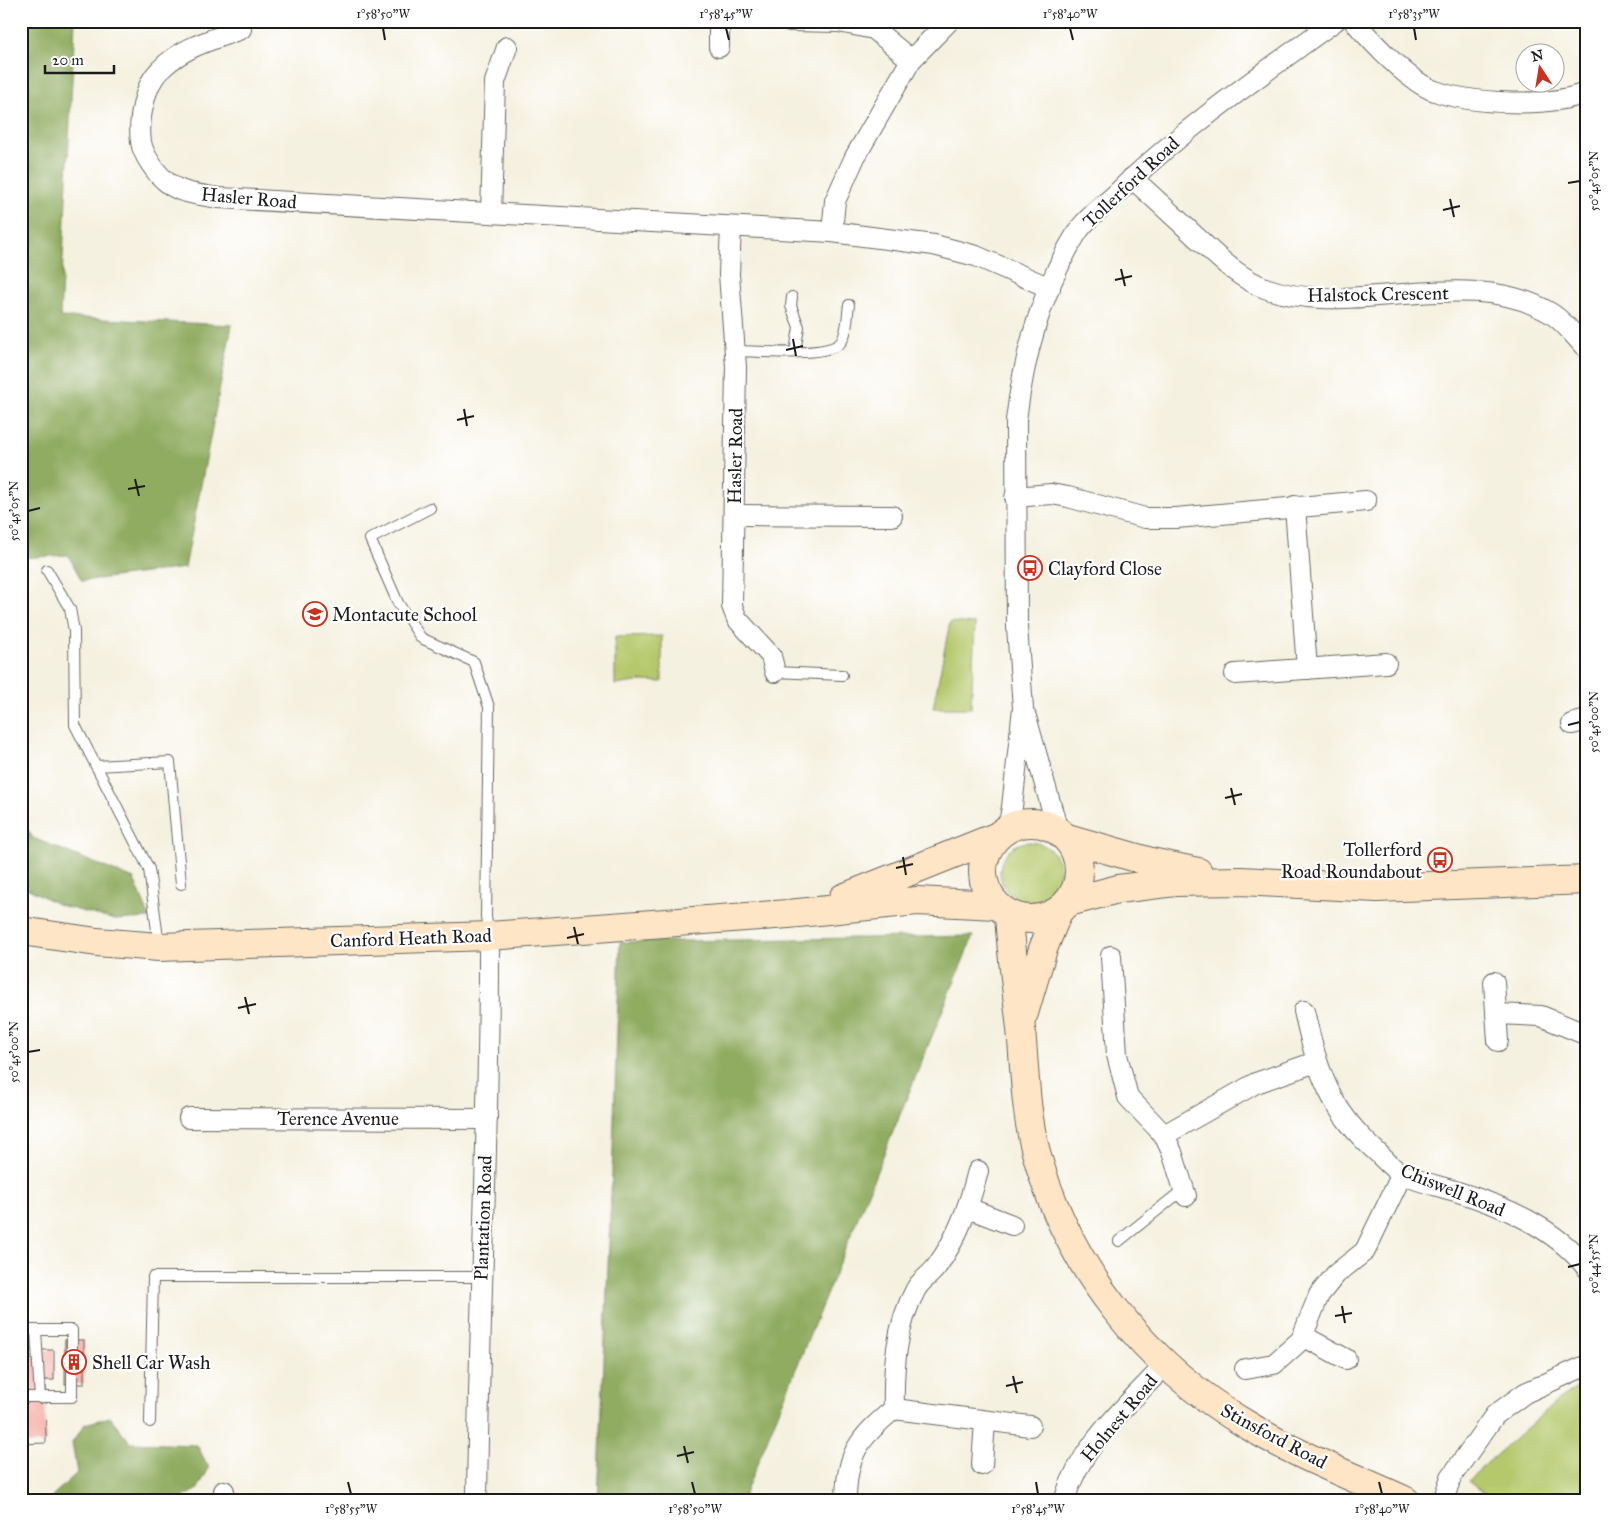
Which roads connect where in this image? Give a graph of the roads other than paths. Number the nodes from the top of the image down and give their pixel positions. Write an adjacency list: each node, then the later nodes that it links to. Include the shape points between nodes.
1 (720, 21): 8 (street)
2 (790, 21): 9 (street, via 839,22 874,29)
3 (949, 21): 9 (street)
4 (1335, 21): 11 (street, Tollerford Road, via 1196,123)
5 (1354, 21): 10 (street, via 1403,71 1434,91 1491,102 1535,101)
6 (241, 29): 12 (street, Hasler Road, via 180,53 158,71 145,94 141,143 152,166 168,184 190,193 219,198)
7 (507, 47): 12 (street, via 495,82)
8 (720, 47)
9 (911, 60): 14 (street, via 855,158 835,201)
10 (1587, 92)
11 (1132, 178): 15 (street, Tollerford Road, via 1079,230); 18 (street, Halstock Crescent, via 1226,264 1245,279 1266,289 1305,297 1408,292 1500,295 1553,314)
12 (491, 213): 13 (street, Hasler Road)
13 (731, 227): 14 (street, Hasler Road); 19 (street, Hasler Road, via 729,274)
14 (832, 232): 15 (street, Hasler Road, via 943,247 976,256)
15 (1050, 288): 21 (street, Tollerford Road, via 1020,390 1016,420)
16 (792, 297): 20 (lane, via 791,306 798,327)
17 (849, 305): 20 (lane, via 844,336 836,347)
18 (1587, 349)
19 (736, 350): 20 (lane); 25 (street, Hasler Road)
20 (795, 352)
21 (1015, 497): 23 (street, via 1051,494 1144,518 1176,518); 33 (street, Tollerford Road, via 1017,627)
22 (1366, 501): 23 (street)
23 (1295, 506): 29 (street)
24 (430, 508): 44 (lane, via 370,539 398,603 421,638 474,662 489,707 486,917)
25 (734, 514): 26 (street); 30 (street, Hasler Road, via 732,606 737,619 771,656)
26 (892, 516)
27 (47, 570): 34 (lane, via 70,609 74,631 75,725)
28 (1386, 663): 29 (street)
29 (1307, 669): 31 (street)
30 (775, 672): 32 (lane)
31 (1235, 674)
32 (842, 675)
33 (1024, 708): 35 (street, Tollerford Road, via 1012,807); 36 (street, Tollerford Road)
34 (96, 766): 39 (lane, via 170,762); 45 (lane, via 149,869)
35 (1003, 832): 36 (main road, via 1020,824 1033,823 1046,825); 41 (main road, via 988,848 983,862 983,878 988,892); 42 (main road, Canford Heath Road, via 854,894)
36 (1063, 835): 38 (main road, via 1151,862); 40 (main road, via 1075,850 1080,877 1076,890)
37 (1587, 880): 38 (main road, via 1377,888)
38 (1241, 881): 40 (main road, via 1152,884 1118,889)
39 (181, 884)
40 (1064, 907): 41 (main road, via 1034,920); 50 (main road, Stinsford Road, via 1029,992)
41 (1002, 910): 42 (main road, Canford Heath Road, via 917,901); 50 (main road, Stinsford Road)
42 (788, 914): 44 (main road, Canford Heath Road)
43 (25, 930): 45 (main road, Canford Heath Road, via 97,942)
44 (489, 936): 45 (main road, Canford Heath Road); 55 (street, Plantation Road)
45 (159, 947)
46 (1111, 956): 56 (street, via 1117,1055 1128,1096)
47 (1494, 982): 49 (street)
48 (1304, 1011): 53 (street, Chiswell Road)
49 (1496, 1014): 51 (street, via 1541,1016); 52 (street)
50 (1021, 1029): 69 (main road, Stinsford Road, via 1026,1096 1036,1152 1052,1200 1077,1254 1107,1298 1132,1332)
51 (1587, 1035)
52 (1498, 1041)
53 (1316, 1062): 56 (street, via 1256,1083); 58 (street, Chiswell Road, via 1336,1107 1346,1121)
54 (189, 1118): 55 (street, Terence Avenue)
55 (487, 1119): 64 (street, Plantation Road)
56 (1164, 1135): 59 (street)
57 (978, 1171): 60 (street)
58 (1402, 1174): 63 (street, Chiswell Road, via 1472,1196 1535,1223 1572,1249); 67 (street, via 1365,1251 1336,1274 1320,1295)
59 (1185, 1192): 62 (lane)
60 (968, 1208): 61 (street); 74 (street, via 954,1240 936,1268 917,1288 901,1330 894,1376)
61 (1012, 1225)
62 (1118, 1241)
63 (1587, 1268)
64 (481, 1277): 76 (lane, via 153,1277); 79 (street, Plantation Road)
65 (21, 1330): 66 (lane)
66 (36, 1330): 73 (lane); 73 (lane, via 72,1330 72,1397)
67 (1303, 1336): 68 (street); 71 (street, via 1274,1364)
68 (1346, 1360)
69 (1165, 1365): 81 (street, Holnest Road, via 1086,1452); 82 (main road, Stinsford Road, via 1249,1427)
70 (1587, 1365): 83 (street, via 1525,1393 1496,1415 1451,1477)
71 (1246, 1369)
72 (21, 1397): 73 (lane)
73 (40, 1398)
74 (894, 1409): 75 (street); 80 (street, via 854,1450 846,1476)
75 (985, 1421): 77 (street); 78 (street)
76 (150, 1422)
77 (1030, 1426)
78 (982, 1465)
79 (477, 1501)
80 (846, 1501)
81 (1064, 1501)
82 (1406, 1501)
83 (1443, 1501)

